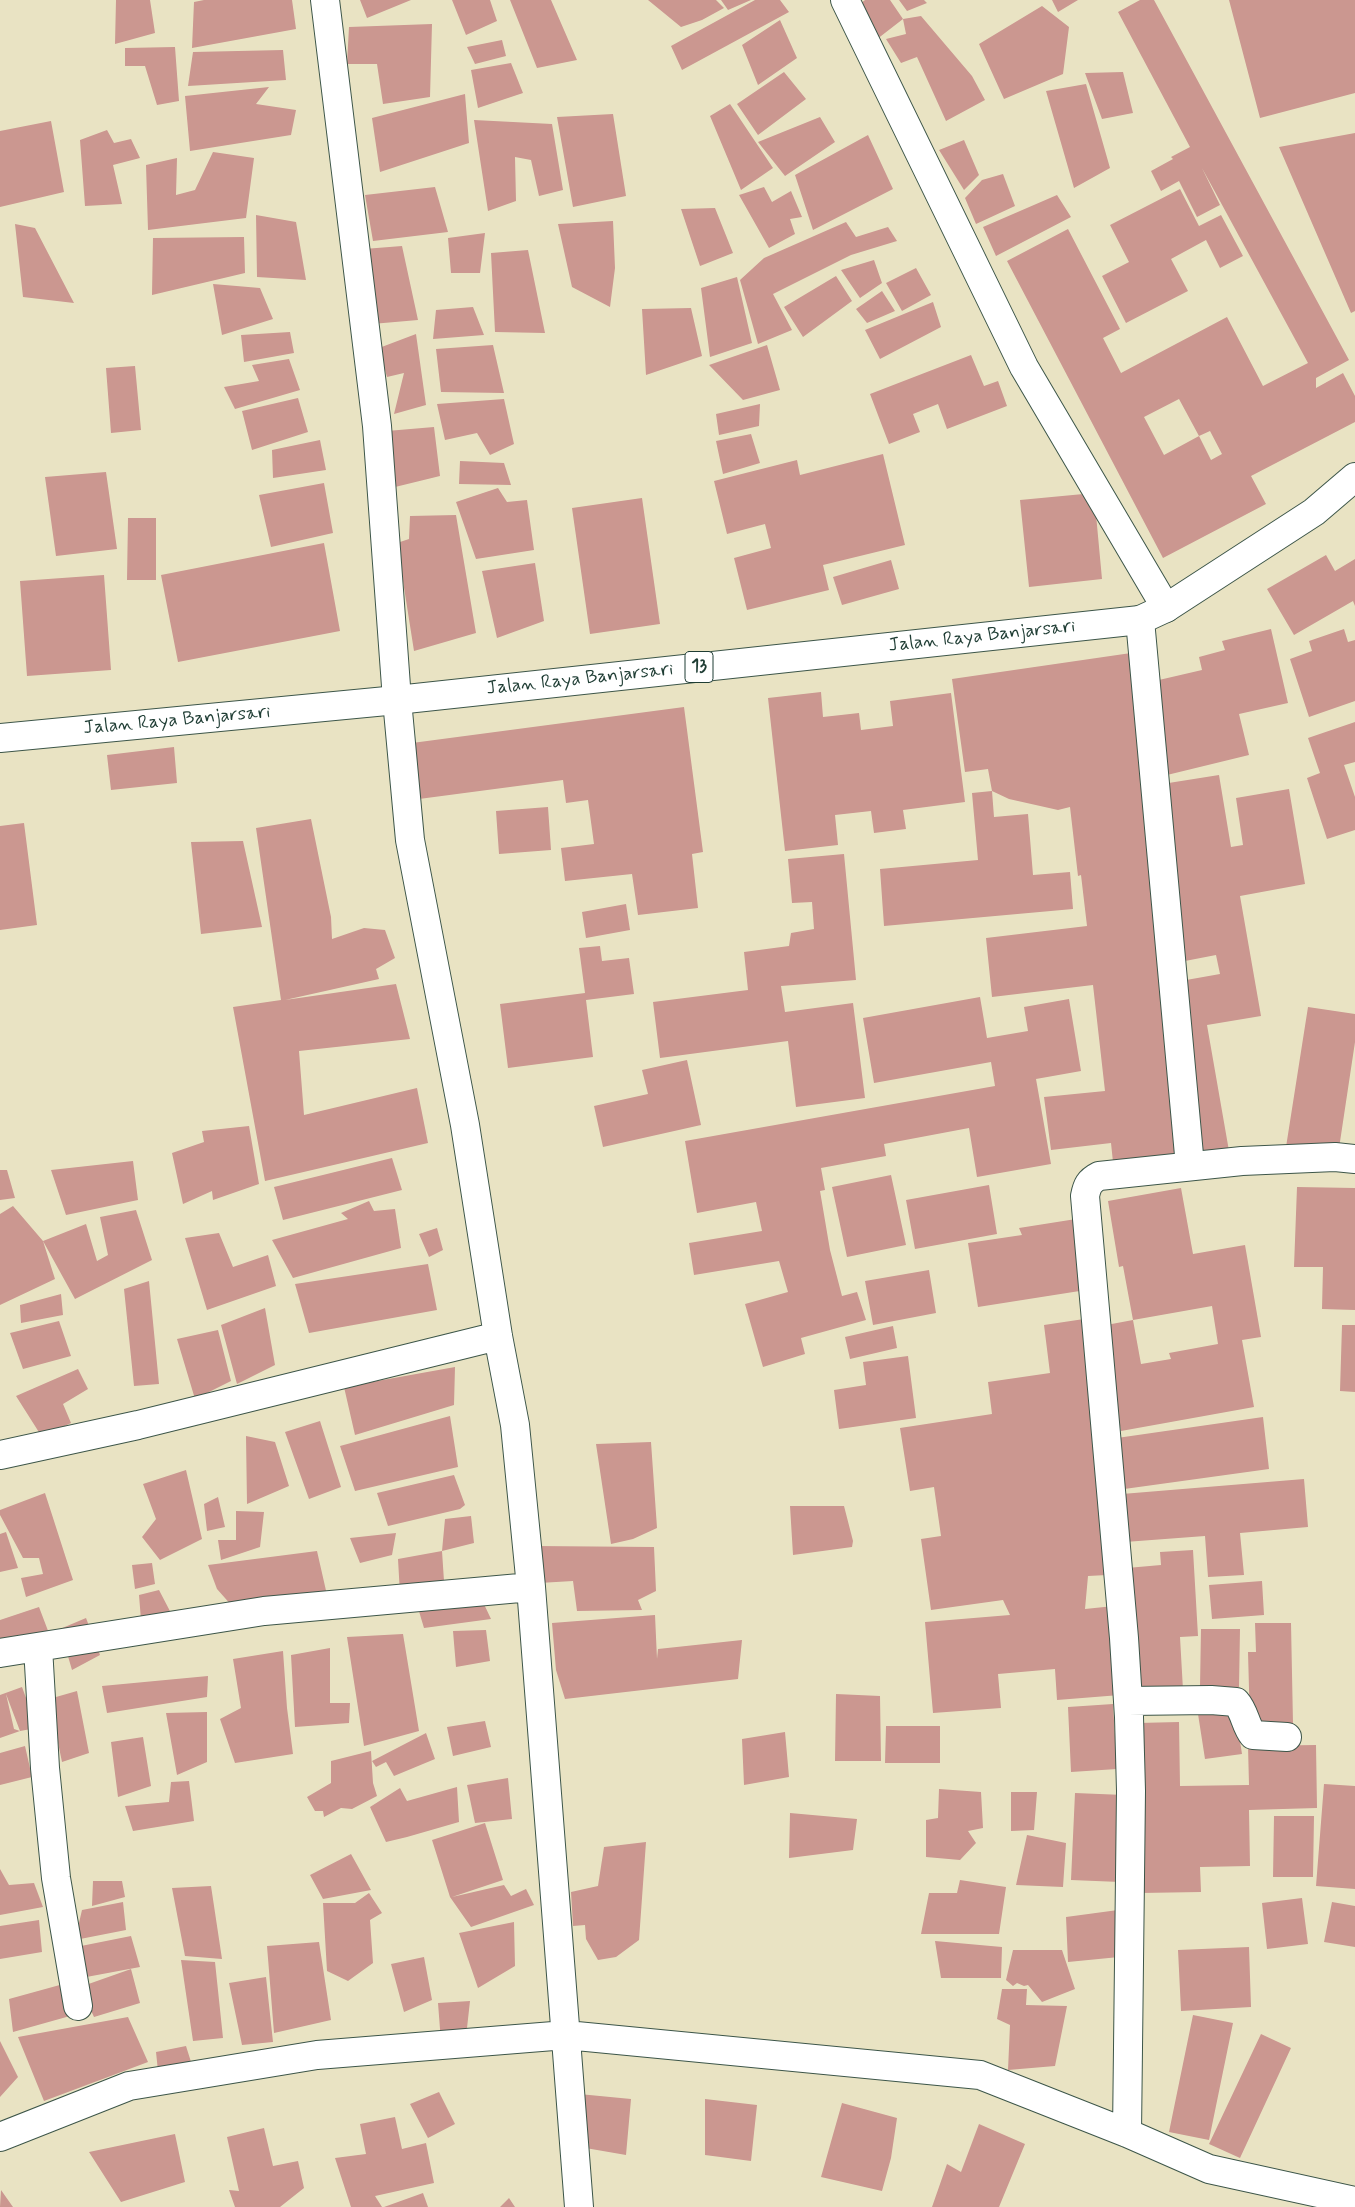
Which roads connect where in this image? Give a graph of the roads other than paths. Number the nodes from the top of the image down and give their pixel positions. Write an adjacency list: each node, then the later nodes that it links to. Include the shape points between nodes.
1 (325, 0): 6 (main road, via 377,426)
2 (845, 0): 4 (main road, via 1024,367)
3 (1355, 477): 4 (main road, Jalan Raya Banjarsari / 13, via 1314,512)
4 (1166, 608): 5 (main road, Jalan Raya Banjarsari / 13)
5 (1140, 620): 6 (main road, Jalan Raya Banjarsari / 13); 9 (main road)
6 (397, 700): 7 (main road, Jalan Raya Banjarsari / 13); 10 (main road, via 410,840 465,1126)
7 (0, 738)
8 (1355, 1160): 9 (main road, via 1335,1156)
9 (1200, 1165): 15 (main road, via 1099,1176 1090,1180 1085,1196)
10 (498, 1336): 11 (main road, via 138,1425); 12 (main road, via 515,1425)
11 (0, 1455)
12 (531, 1587): 13 (main road, via 264,1611); 18 (main road)
13 (38, 1647): 14 (main road); 17 (main road, via 56,1878)
14 (0, 1653)
15 (1128, 1701): 16 (main road, via 1236,1702 1243,1709 1253,1735); 19 (main road, via 1131,1791)
16 (1287, 1737)
17 (78, 2006)
18 (566, 2035): 19 (main road, via 980,2075); 20 (main road, via 317,2055 130,2086); 22 (main road)
19 (1127, 2133): 21 (main road, via 1209,2169)
20 (0, 2137)
21 (1355, 2201)
22 (579, 2207)

